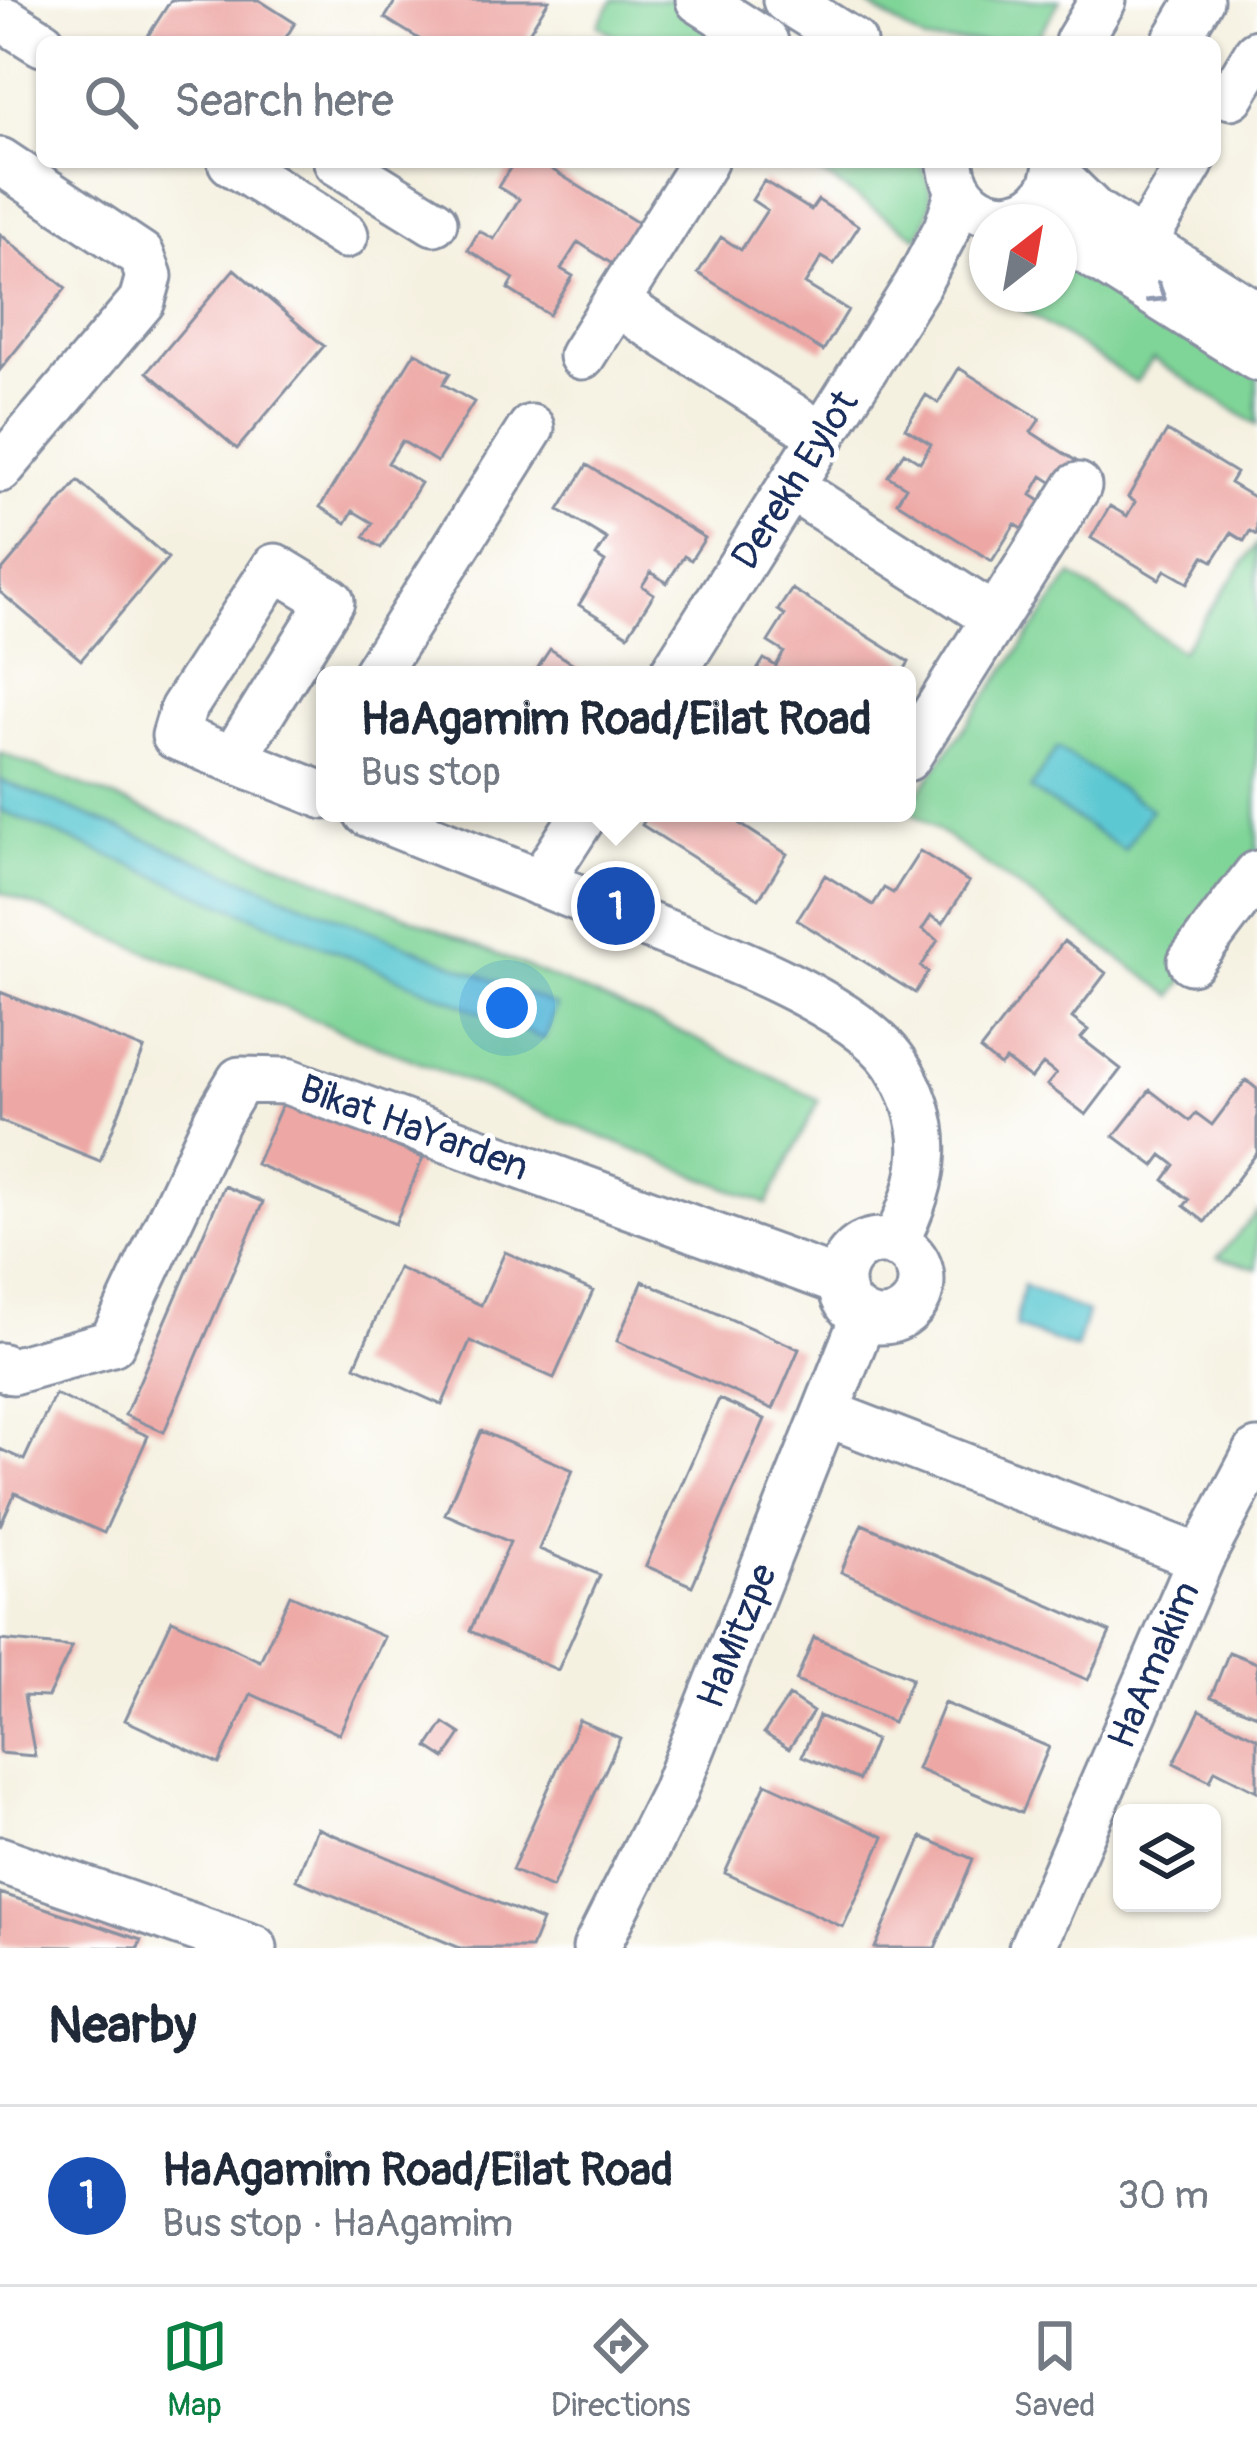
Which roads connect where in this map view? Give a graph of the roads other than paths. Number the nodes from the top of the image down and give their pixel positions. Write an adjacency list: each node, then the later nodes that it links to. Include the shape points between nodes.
1 (699, 0): 5 (street)
2 (786, 0): 6 (street)
3 (1103, 0): 7 (street)
4 (1200, 0): 8 (street)
5 (756, 36)
6 (843, 36)
7 (1082, 36)
8 (1179, 36)
9 (1257, 53): 10 (street)
10 (1234, 98)
11 (0, 161): 28 (street, via 141,255 149,276 142,301)
12 (252, 168): 19 (street)
13 (347, 168): 18 (street)
14 (700, 168): 22 (street)
15 (1057, 168): 17 (street, via 1045,197); 20 (street, via 1094,212)
16 (1187, 168): 20 (street)
17 (982, 199): 27 (street, Derekh Eylot, via 947,228)
18 (434, 222)
19 (345, 235)
20 (1143, 243): 23 (street)
21 (1077, 245): 25 (street, one-way to 25)
22 (616, 303): 24 (street); 27 (street)
23 (1257, 315)
24 (582, 356)
25 (1257, 358)
26 (531, 428): 32 (street)
27 (823, 436): 30 (street, Derekh Eylot)
28 (1, 465)
29 (1078, 486): 31 (street)
30 (791, 487): 31 (street); 33 (street, Derekh Eylot)
31 (995, 618): 34 (street)
32 (381, 666)
33 (678, 666)
34 (916, 744)
35 (233, 759): 35 (street, via 175,736 183,709 275,567 331,601); 36 (street)
36 (316, 780)
37 (389, 822): 40 (street)
38 (579, 822): 40 (street)
39 (1257, 874): 41 (street)
40 (540, 883): 42 (street, via 766,974 849,1021 892,1058 923,1130 918,1194)
41 (1191, 961)
42 (894, 1244): 43 (street, via 858,1248 844,1265); 43 (street, via 917,1264 921,1284 907,1312 892,1320)
43 (852, 1300): 44 (street, Bikat HaYarden, via 287,1081 240,1080 112,1342 12,1370); 45 (street, HaMitzpe)
44 (0, 1366)
45 (826, 1413): 47 (street); 50 (street, HaMitzpe, via 674,1793)
46 (1257, 1452): 47 (street, HaAmakim)
47 (1201, 1558): 51 (street, HaAmakim)
48 (0, 1860): 49 (street)
49 (254, 1948)
50 (596, 1948)
51 (1032, 1948)

